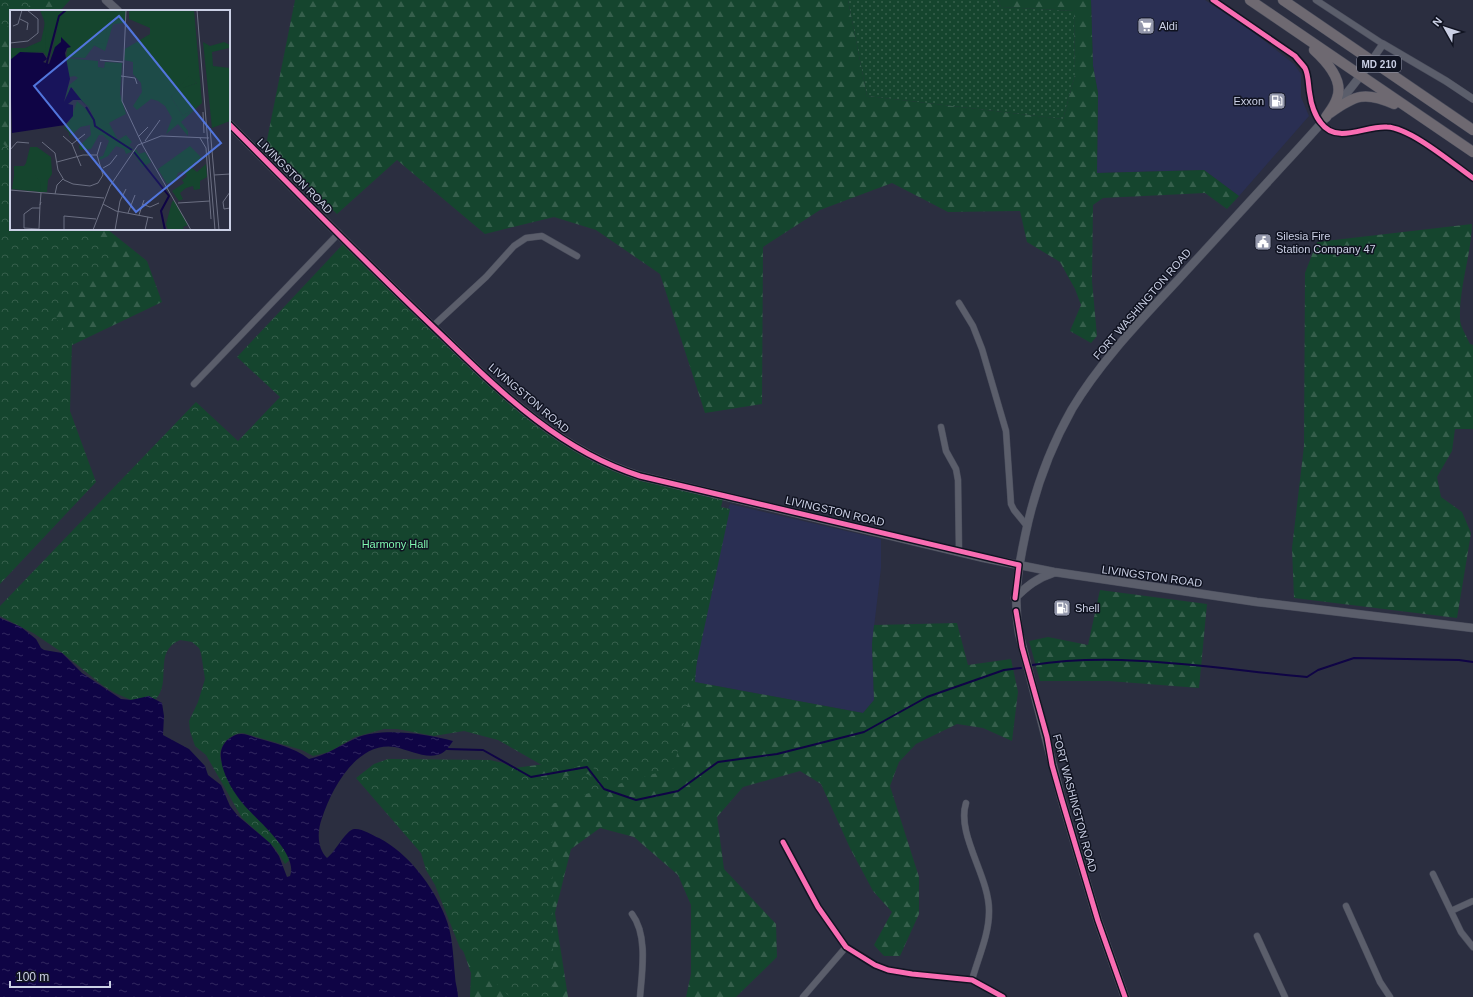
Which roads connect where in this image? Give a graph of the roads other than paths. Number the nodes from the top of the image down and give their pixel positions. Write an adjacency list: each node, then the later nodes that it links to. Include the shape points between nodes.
1 (106, 0): 6 (main road)
2 (1213, 0): 13 (street, via 1295,56 1307,74 1310,95)
3 (1250, 0): 7 (highway, MD 210)
4 (1283, 0): 9 (highway, MD 210)
5 (1316, 0): 8 (street)
6 (117, 10)
7 (1298, 34): 10 (highway, MD 210); 13 (highway, via 1329,65 1335,77 1338,97)
8 (1383, 44): 9 (street, FORT WASHINGTON ROAD); 11 (street)
9 (1372, 60): 10 (main road, FORT WASHINGTON ROAD); 15 (highway, MD 210)
10 (1361, 76): 12 (highway, MD 210); 13 (main road, FORT WASHINGTON ROAD)
11 (1473, 99)
12 (1418, 115): 13 (highway, via 1369,95 1352,99); 16 (highway, MD 210)
13 (1326, 118): 17 (street, via 1338,134 1376,127 1398,129); 24 (main road, FORT WASHINGTON ROAD, via 1134,327 1095,374 1073,407 1049,455)
14 (230, 125): 18 (main road, LIVINGSTON ROAD)
15 (1473, 130)
16 (1473, 152)
17 (1473, 178)
18 (339, 233): 21 (main road, LIVINGSTON ROAD); 22 (street)
19 (577, 256): 21 (street, via 542,236 526,238 514,246 486,277)
20 (958, 303): 24 (street, via 973,326 982,349 1006,430 1011,504)
21 (433, 326): 25 (main road, LIVINGSTON ROAD, via 495,385 542,424 577,449 609,465 640,476)
22 (194, 384)
23 (941, 427): 25 (street, via 946,451 956,469 958,480)
24 (1027, 526): 26 (main road, FORT WASHINGTON ROAD)
25 (959, 552): 26 (main road, LIVINGSTON ROAD)
26 (1019, 565): 27 (main road, LIVINGSTON ROAD); 28 (main road, FORT WASHINGTON ROAD)
27 (1054, 572): 28 (main road, via 1040,577); 29 (main road, LIVINGSTON ROAD, via 1257,602)
28 (1015, 598): 44 (main road, FORT WASHINGTON ROAD, via 1022,647 1054,772 1098,921)
29 (1473, 628)
30 (966, 802): 40 (street, via 965,825 983,880 989,912 986,933)
31 (784, 842): 38 (street, via 818,907)
32 (1433, 874): 35 (street)
33 (1473, 901): 35 (street)
34 (1346, 906): 46 (street, via 1380,982)
35 (1451, 911): 39 (street, via 1461,932)
36 (632, 914): 41 (street, via 640,928)
37 (1257, 936): 45 (street)
38 (846, 947): 40 (street, via 888,970); 42 (street)
39 (1473, 947)
40 (972, 980): 43 (street)
41 (640, 997)
42 (803, 997)
43 (1003, 997)
44 (1125, 997)
45 (1285, 997)
46 (1390, 997)

